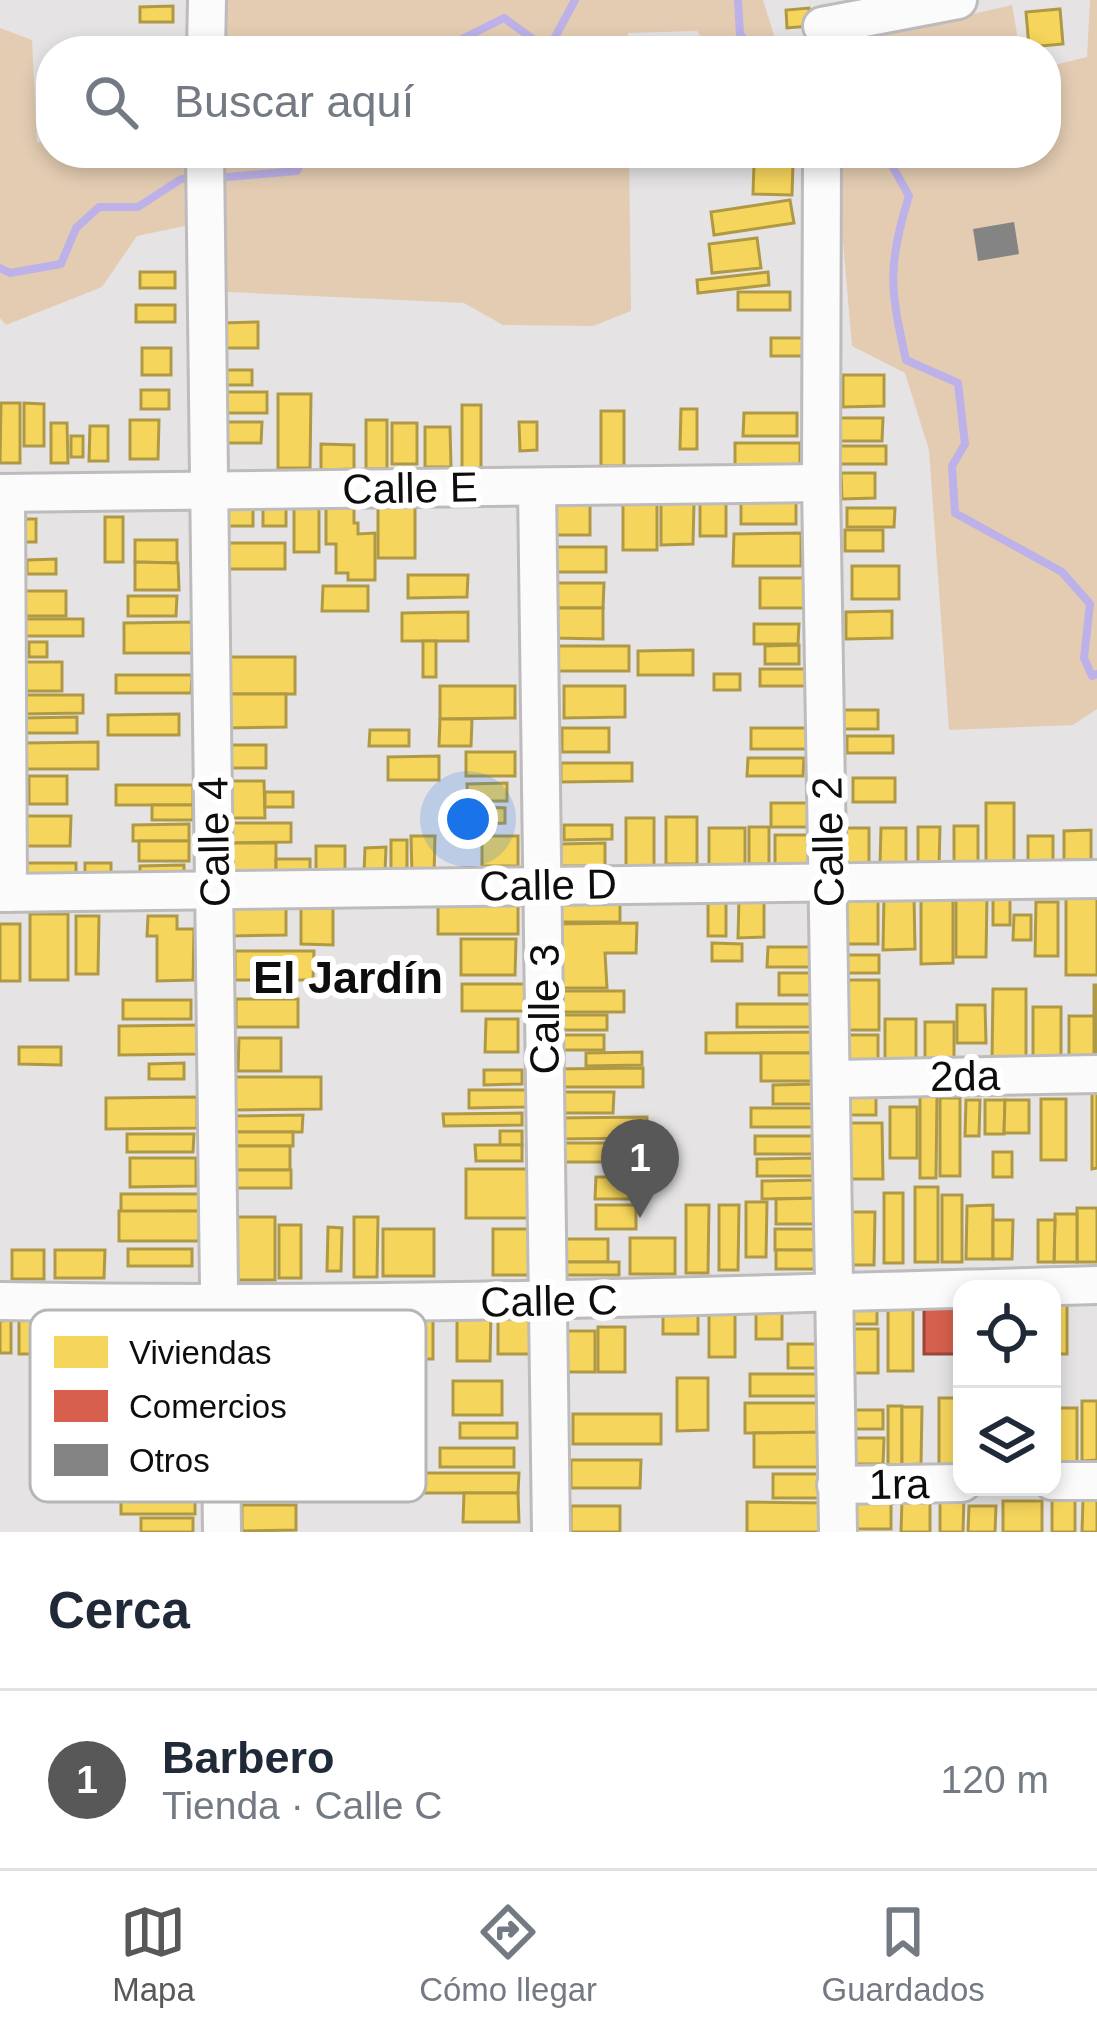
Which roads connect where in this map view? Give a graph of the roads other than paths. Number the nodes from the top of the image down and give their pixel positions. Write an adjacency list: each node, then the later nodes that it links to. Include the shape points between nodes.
1 (207, 0): 4 (street)
2 (958, 0): 3 (street)
3 (822, 26)
4 (206, 36)
5 (205, 168): 9 (street, Calle 4)
6 (822, 168): 7 (street, Calle 2)
7 (820, 483): 8 (street, Calle E); 12 (street, Calle 2)
8 (537, 487): 9 (street, Calle E); 13 (street, Calle 3)
9 (207, 490): 10 (street, Calle E); 14 (street, Calle 4)
10 (3, 493): 15 (street)
11 (1097, 879): 12 (street, Calle D)
12 (829, 882): 13 (street, Calle D); 17 (street, Calle 2)
13 (543, 885): 14 (street, Calle D); 21 (street, Calle 3)
14 (214, 892): 15 (street, Calle D); 22 (street, Calle 4)
15 (4, 893)
16 (1097, 1074): 17 (street, 2da)
17 (832, 1079): 19 (street, Calle 2)
18 (1097, 1285): 19 (street, Calle C)
19 (836, 1292): 21 (street, Calle C); 27 (street, Calle 2)
20 (0, 1301): 22 (street, Calle C)
21 (546, 1302): 22 (street, Calle C); 28 (street, Calle 3)
22 (222, 1305): 23 (street, Calle 4)
23 (222, 1310)
24 (1061, 1481): 25 (street)
25 (1097, 1481)
26 (953, 1483): 27 (street, 1ra)
27 (836, 1485): 29 (street, Calle 2)
28 (551, 1532)
29 (838, 1532)

